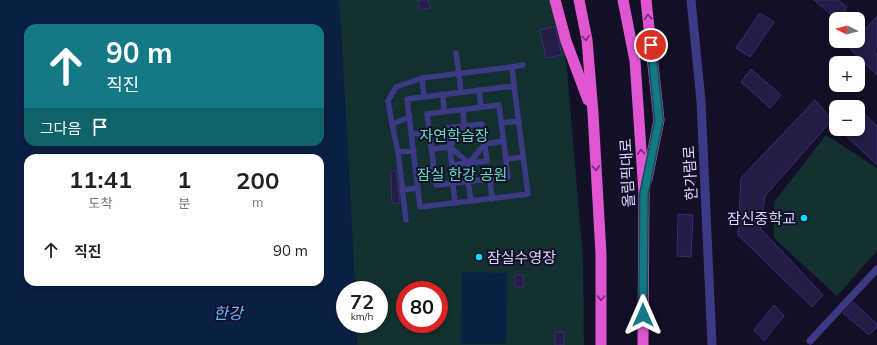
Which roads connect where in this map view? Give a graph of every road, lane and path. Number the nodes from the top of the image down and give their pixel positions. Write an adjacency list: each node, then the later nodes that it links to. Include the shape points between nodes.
1 (555, 0): 19 (highway, via 566,41)
2 (579, 0): 19 (highway, 올림픽대로, one-way to 19, via 587,40)
3 (624, 0): 43 (highway, 올림픽대로, one-way to 3, via 635,61)
4 (646, 0): 43 (highway, one-way to 4, via 659,120)
5 (691, 0): 52 (street, 한가람로, via 701,101)
6 (456, 53): 9 (street)
7 (524, 65): 8 (street)
8 (512, 67): 9 (street); 11 (street)
9 (460, 74): 10 (street); 13 (street)
10 (422, 78): 15 (street); 23 (street, via 396,87 388,101)
11 (514, 86): 12 (street); 21 (street)
12 (479, 90): 13 (street); 16 (street)
13 (461, 92): 14 (street)
14 (443, 94): 15 (street); 18 (street)
15 (424, 97): 20 (street, via 407,99)
16 (481, 108): 17 (street); 22 (street, via 499,105)
17 (463, 110): 18 (street); 24 (street)
18 (444, 112): 25 (street, via 427,114)
19 (593, 113): 50 (highway, 올림픽대로, one-way to 50, via 601,254)
20 (410, 117): 23 (street); 26 (street)
21 (519, 121): 22 (street); 33 (street)
22 (502, 123): 27 (street)
23 (392, 124): 32 (street)
24 (464, 126): 28 (street); 28 (street, via 482,124); 29 (street); 29 (street, via 447,128)
25 (429, 133): 26 (street); 30 (street)
26 (412, 134): 31 (street)
27 (504, 141): 28 (street); 34 (street)
28 (485, 144): 35 (street); 35 (street, via 487,161)
29 (450, 147): 30 (street); 35 (street); 35 (street, via 452,166)
30 (432, 148): 36 (street)
31 (414, 151): 32 (street); 37 (street)
32 (398, 152): 42 (street)
33 (523, 157): 34 (street); 44 (street, via 528,194)
34 (506, 159): 38 (street, via 508,177)
35 (469, 163): 39 (street)
36 (434, 168): 37 (street); 40 (street, via 436,186)
37 (416, 170): 41 (street)
38 (490, 179): 39 (street); 44 (street)
39 (468, 181): 40 (street); 45 (street)
40 (454, 184): 46 (street)
41 (418, 188): 42 (street); 46 (street, via 420,207)
42 (402, 190): 47 (street)
43 (644, 194): 51 (highway, 올림픽대로)
44 (492, 199): 45 (street)
45 (471, 201): 46 (street)
46 (455, 203)
47 (406, 220)
48 (877, 269): 49 (street)
49 (810, 341)
50 (601, 345)
51 (643, 345)
52 (712, 345)

